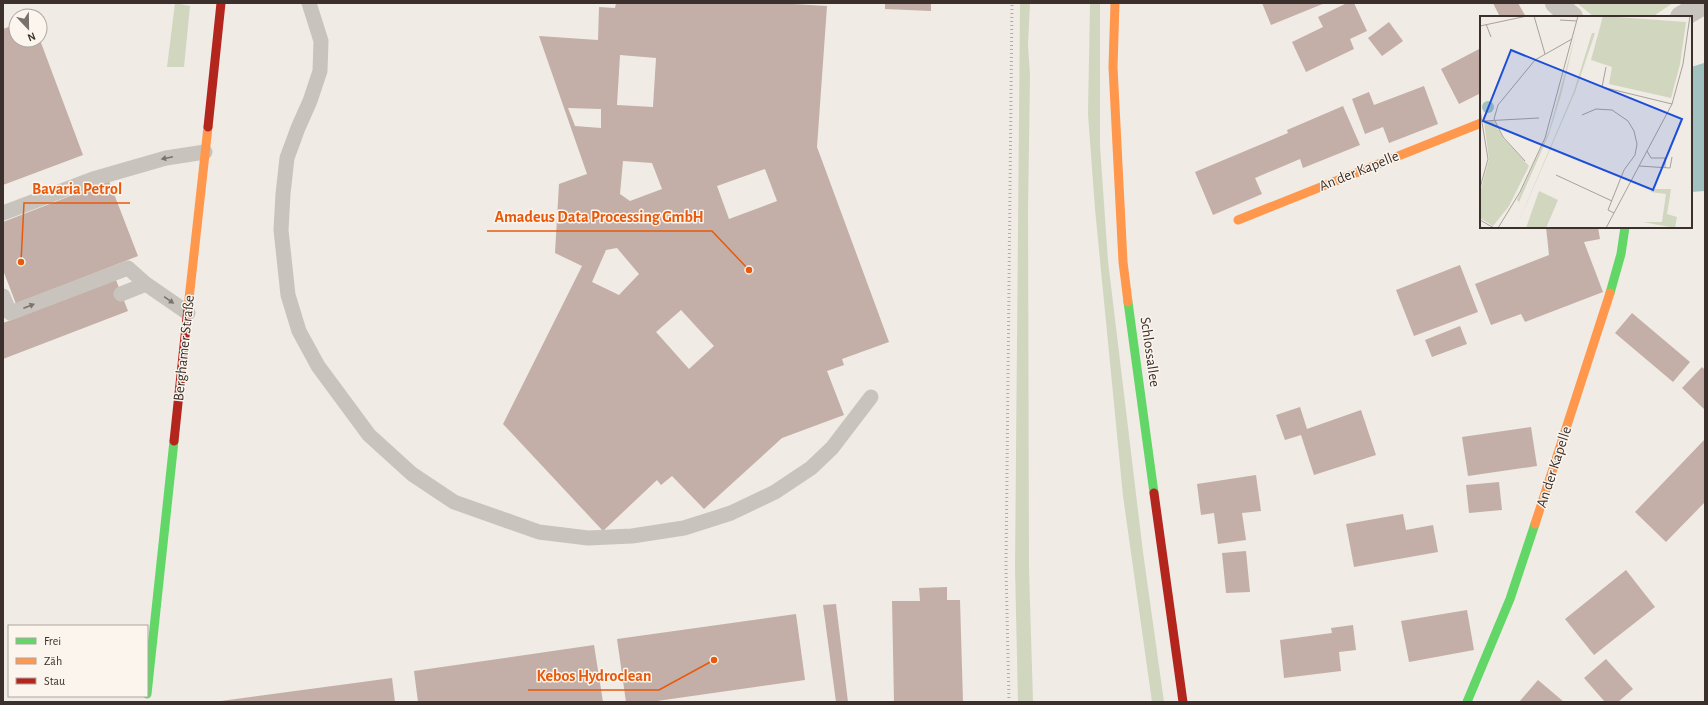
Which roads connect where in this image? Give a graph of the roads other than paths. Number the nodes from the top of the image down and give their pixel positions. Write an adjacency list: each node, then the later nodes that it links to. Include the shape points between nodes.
1 (221, 3): 9 (street, Berghamer Straße)
2 (309, 3): 17 (lane, via 321,41 320,71 287,158 281,230 288,295 299,331 318,366 369,435 412,474 454,502 539,532 588,538 632,536 684,528 731,513 775,492 811,468 832,448)
3 (1115, 3): 19 (street, Schlossallee, via 1113,67 1123,262)
4 (1556, 3): 6 (street)
5 (1704, 3): 7 (street)
6 (1571, 16)
7 (1683, 16)
8 (1480, 122): 11 (street, An der Kapelle)
9 (205, 152): 10 (lane, one-way to 10, via 166,158 93,179); 16 (street, Berghamer Straße)
10 (3, 213)
11 (1238, 220)
12 (1625, 228): 20 (street, An der Kapelle, via 1621,254 1597,339 1510,599)
13 (146, 284): 14 (lane); 15 (lane, one-way to 13, via 10,314 128,268); 16 (lane, one-way to 16)
14 (121, 294)
15 (3, 296)
16 (188, 313): 18 (street, Berghamer Straße)
17 (871, 397)
18 (148, 686)
19 (1183, 702)
20 (1467, 702)

